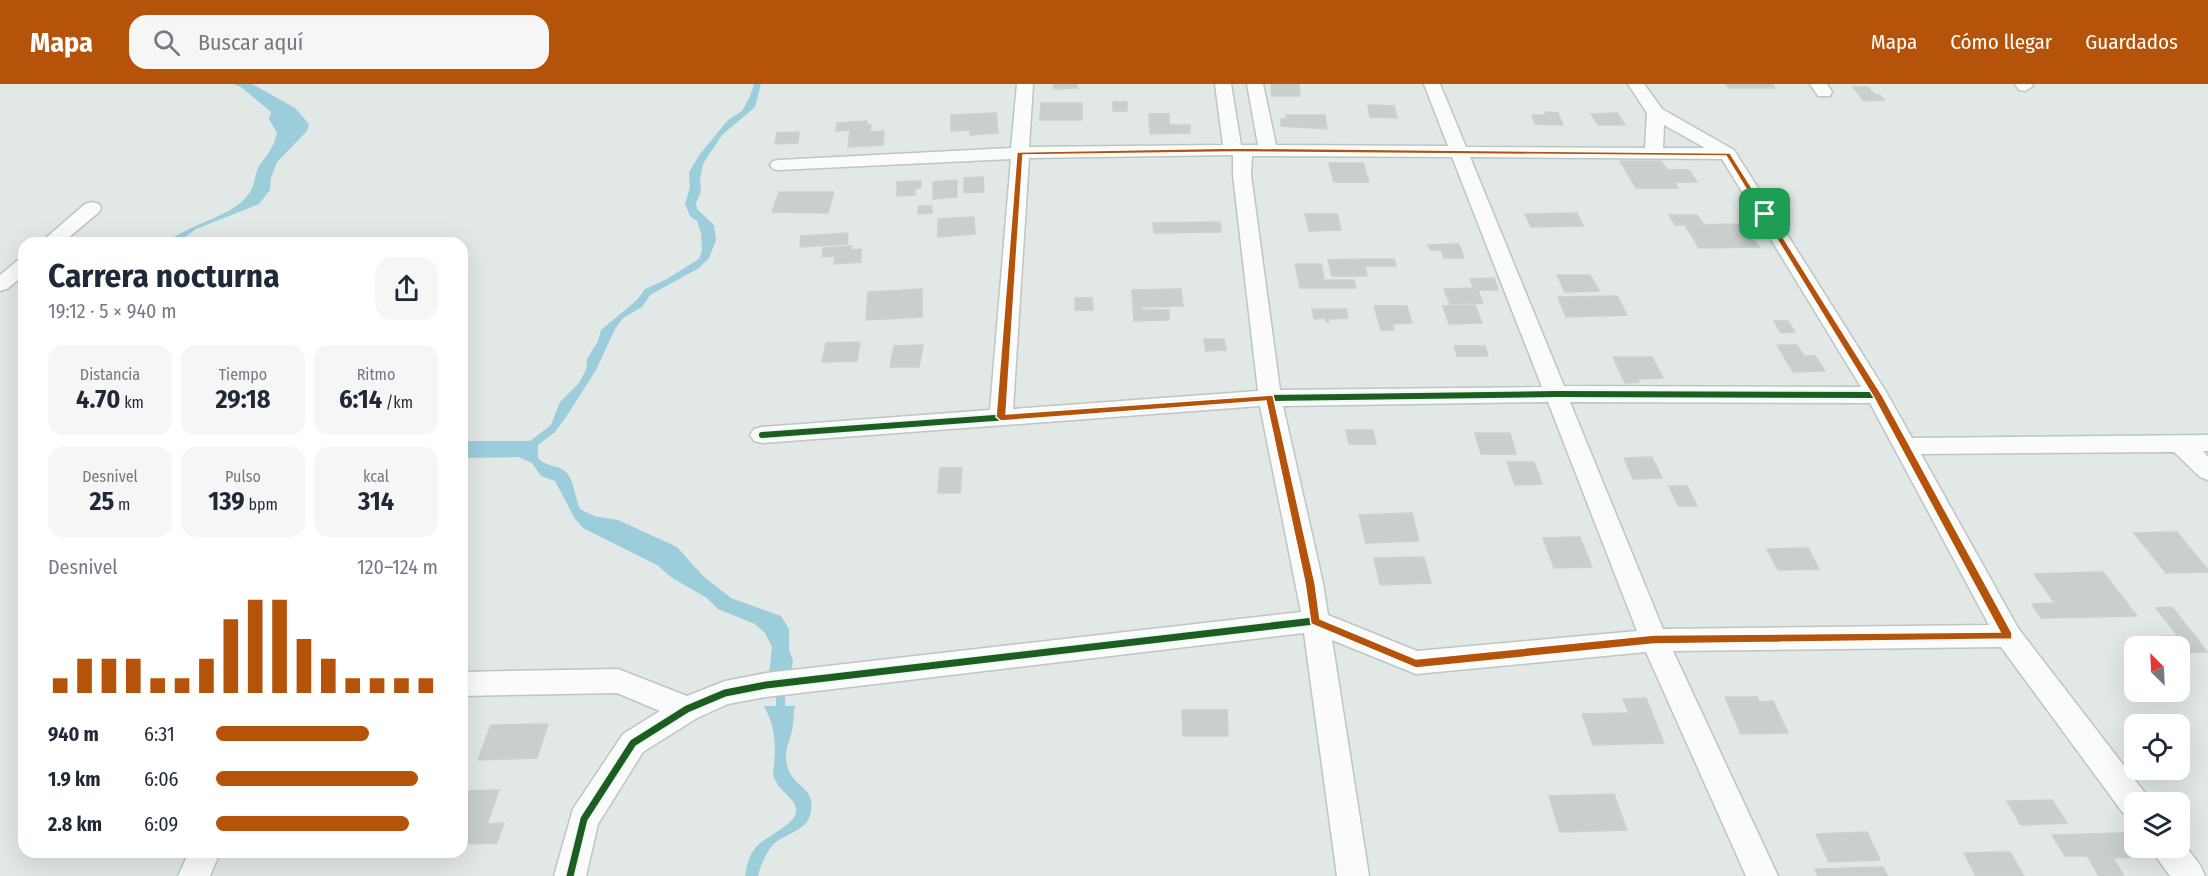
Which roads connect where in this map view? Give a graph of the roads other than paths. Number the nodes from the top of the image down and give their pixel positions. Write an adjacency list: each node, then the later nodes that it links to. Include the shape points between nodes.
1 (1025, 84): 8 (street)
2 (1222, 84): 7 (street)
3 (1255, 84): 7 (street)
4 (1432, 84): 9 (street)
5 (1636, 84): 6 (street)
6 (1656, 113): 10 (street); 11 (street)
7 (1248, 150): 8 (street); 9 (street); 19 (street, via 1242,175)
8 (1020, 153): 12 (street); 20 (street)
9 (1458, 153): 10 (street); 17 (street)
10 (1654, 154): 11 (street)
11 (1728, 154): 18 (street)
12 (780, 165)
13 (92, 208): 14 (street)
14 (57, 237)
15 (18, 270): 16 (street)
16 (0, 285)
17 (1555, 394): 18 (street); 19 (street); 28 (street)
18 (1877, 395): 24 (street)
19 (1270, 398): 20 (street); 26 (street, via 1310,583)
20 (1001, 417): 21 (street)
21 (762, 435)
22 (2180, 443): 23 (street); 24 (street); 25 (street)
23 (2208, 443)
24 (1903, 446): 27 (street)
25 (2208, 471)
26 (1314, 621): 28 (street, via 1416,663); 30 (street, via 776,684 725,693); 36 (street)
27 (2008, 636): 28 (street); 31 (street)
28 (1654, 639): 37 (street)
29 (468, 684): 30 (street, via 618,681)
30 (687, 709): 35 (street, via 633,743 584,819)
31 (2126, 792)
32 (202, 858): 34 (street)
33 (2176, 858): 38 (street)
34 (194, 876)
35 (570, 876)
36 (1353, 876)
37 (1762, 876)
38 (2189, 876)

